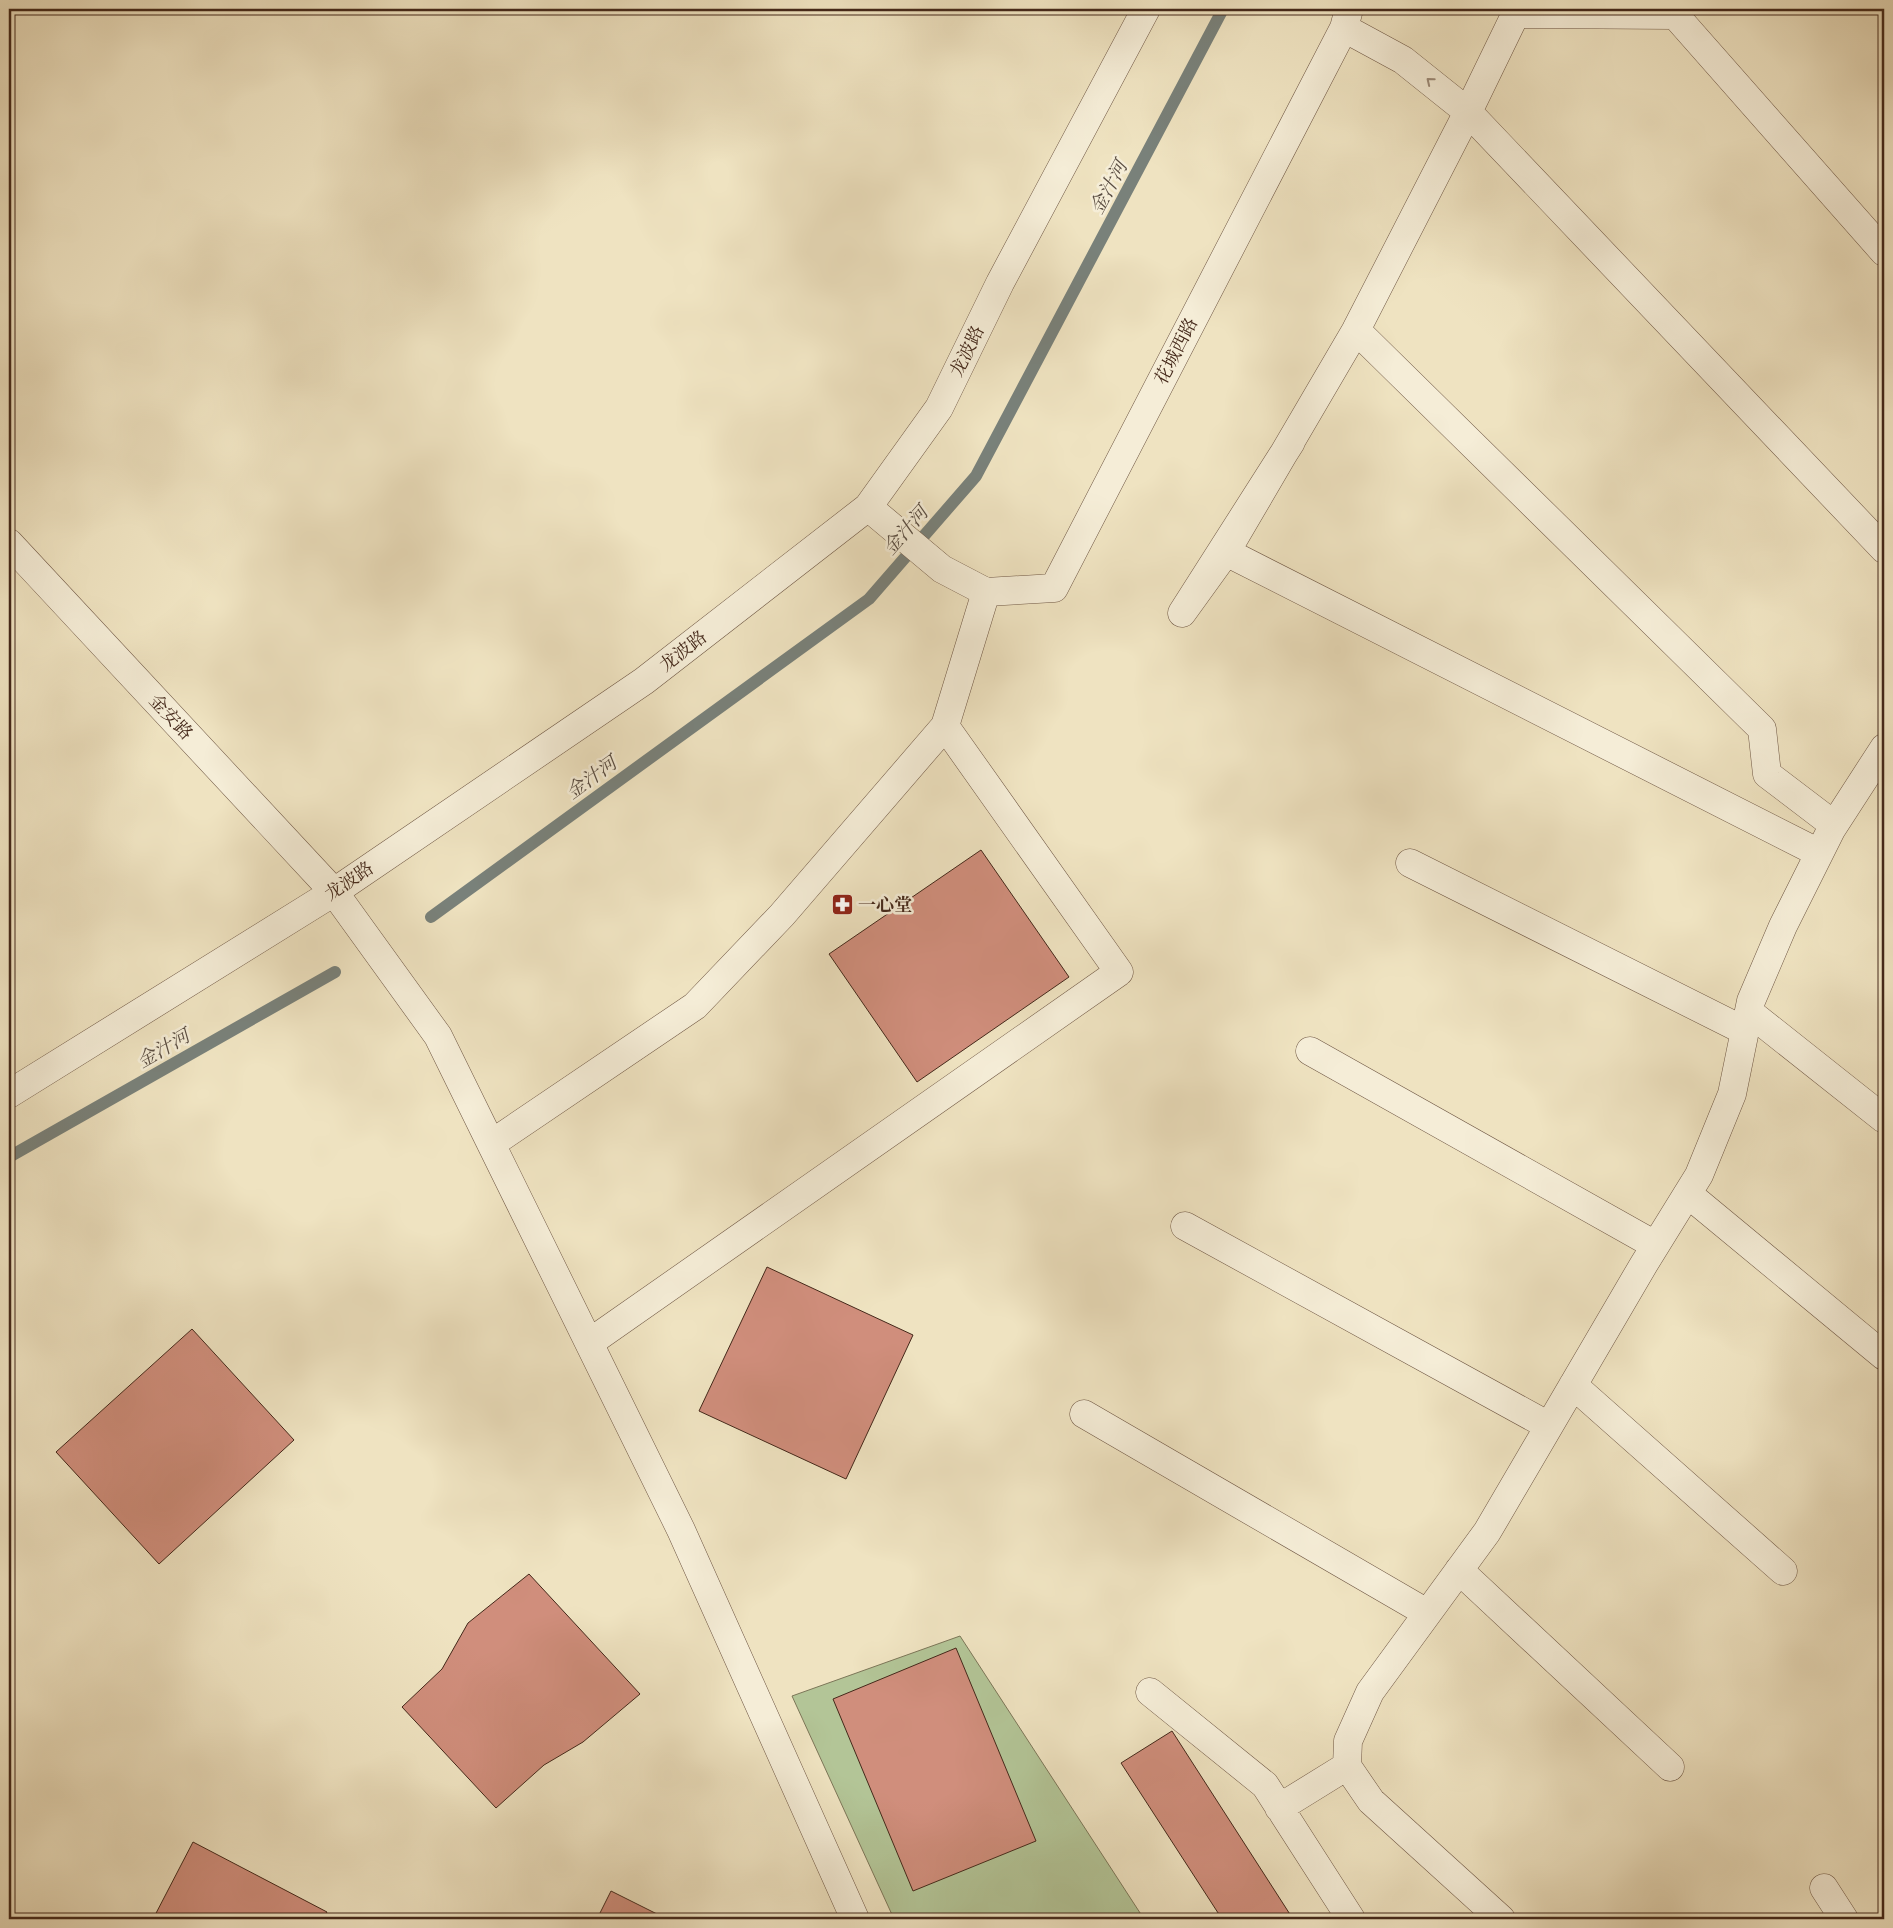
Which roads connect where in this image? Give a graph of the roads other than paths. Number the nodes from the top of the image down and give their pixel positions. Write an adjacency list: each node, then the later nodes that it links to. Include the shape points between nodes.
1 (1146, 9): 9 (street, 龙波路, via 1000,283 939,408)
2 (1517, 11): 3 (street); 5 (street)
3 (1677, 12): 6 (street)
4 (1347, 18): 5 (street, one-way to 4); 13 (street, 花城西路, via 1054,588)
5 (1468, 112): 7 (street); 11 (street)
6 (1884, 252)
7 (1356, 330): 8 (street); 16 (street, via 1762,729 1767,774)
8 (1291, 442): 12 (street); 12 (street, via 1182,613)
9 (868, 507): 13 (street, via 942,568); 19 (street, 龙波路, via 644,681)
10 (9, 543): 19 (street, 金安路)
11 (1884, 549)
12 (1226, 552): 17 (street)
13 (986, 592): 14 (street)
14 (945, 726): 24 (street, via 782,915 695,1006); 28 (street, via 1119,972)
15 (1884, 748): 16 (street)
16 (1834, 825): 17 (street)
17 (1819, 854): 20 (street, via 1783,926 1751,1001)
18 (1410, 863): 20 (street)
19 (334, 892): 22 (street, 龙波路); 24 (street, 金安路, via 438,1036)
20 (1747, 1022): 23 (street); 25 (street, via 1732,1094)
21 (1310, 1051): 27 (street)
22 (9, 1094)
23 (1884, 1119)
24 (491, 1144): 28 (street, 金安路)
25 (1688, 1194): 27 (street); 29 (street)
26 (1185, 1226): 32 (street)
27 (1655, 1245): 30 (street)
28 (589, 1343): 41 (street, 金安路, via 681,1530)
29 (1884, 1356)
30 (1574, 1385): 32 (street); 34 (street)
31 (1084, 1414): 35 (street)
32 (1549, 1426): 33 (street, via 1487,1532)
33 (1459, 1570): 35 (street); 38 (street)
34 (1783, 1571)
35 (1427, 1613): 37 (street, via 1370,1692 1348,1741)
36 (1150, 1692): 39 (street, via 1265,1786)
37 (1347, 1766): 39 (street); 43 (street, via 1372,1801)
38 (1670, 1767)
39 (1279, 1808): 42 (street)
40 (1824, 1888): 44 (street)
41 (856, 1919)
42 (1351, 1919)
43 (1501, 1919)
44 (1844, 1919)

